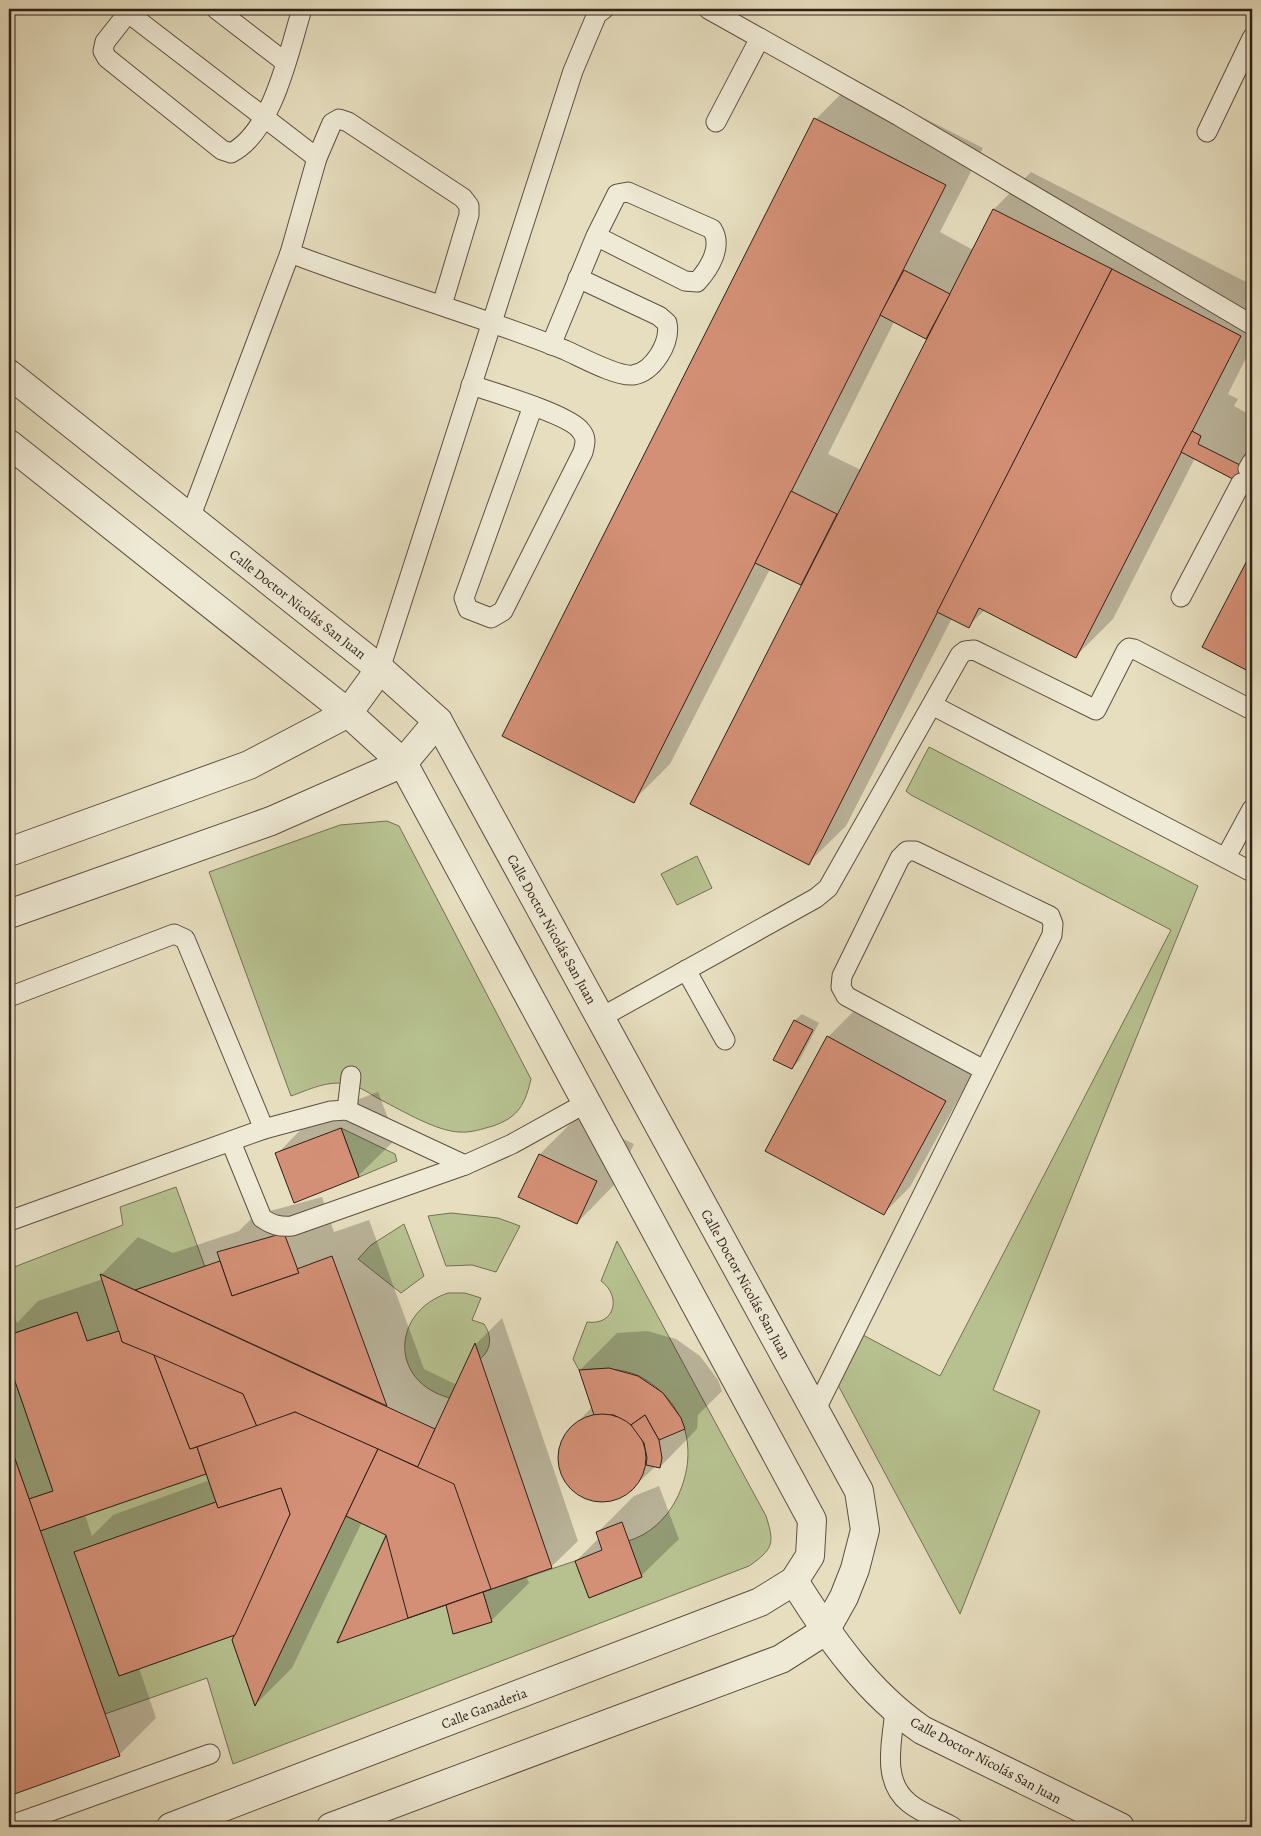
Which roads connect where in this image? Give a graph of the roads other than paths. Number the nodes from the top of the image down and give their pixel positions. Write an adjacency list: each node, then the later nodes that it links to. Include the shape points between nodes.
1 (216, 9): 8 (lane)
2 (302, 9): 8 (lane)
3 (604, 9): 17 (lane, via 597,14 573,71)
4 (708, 9): 6 (lane)
5 (129, 11): 9 (lane); 9 (lane, via 105,42 103,51 107,58 222,150 232,154 241,148)
6 (760, 38): 10 (lane); 18 (lane, via 899,116)
7 (1252, 38): 11 (lane)
8 (285, 62): 9 (lane)
9 (265, 119): 12 (lane)
10 (716, 122)
11 (1207, 132)
12 (317, 158): 14 (lane); 16 (lane, via 332,123 339,119 463,198 469,206 469,215)
13 (596, 236): 13 (lane, via 685,281 697,282 704,275 717,247 717,237 712,228 628,192 617,194); 15 (lane)
14 (290, 253): 16 (lane); 25 (lane)
15 (578, 278): 19 (lane); 19 (lane, via 659,316 667,323 667,339 651,367 632,375)
16 (442, 305): 17 (lane)
17 (492, 324): 19 (lane); 21 (lane)
18 (1252, 325)
19 (552, 345)
20 (9, 374): 25 (street, Calle Doctor Nicolás San Juan)
21 (471, 385): 22 (lane); 27 (lane)
22 (533, 406): 22 (lane, via 464,598 468,609 491,618 503,611 586,439 581,429)
23 (9, 444): 30 (street)
24 (1247, 471): 26 (lane)
25 (190, 518): 27 (street, Calle Doctor Nicolás San Juan)
26 (1181, 597)
27 (380, 669): 30 (street); 31 (street, Calle Doctor Nicolás San Juan)
28 (932, 705): 29 (lane, via 960,655 966,650 974,650 1096,710 1129,648); 35 (lane); 38 (lane, via 828,888 816,898)
29 (1252, 710)
30 (348, 713): 32 (street); 34 (street, via 249,765)
31 (438, 721): 32 (street); 40 (street, Calle Doctor Nicolás San Juan)
32 (403, 763): 37 (street, via 271,821); 44 (street)
33 (1252, 809): 35 (lane)
34 (9, 852)
35 (1226, 857): 36 (lane)
36 (1252, 872)
37 (9, 914)
38 (686, 970): 40 (lane); 41 (lane)
39 (9, 997): 46 (lane, via 174,934 180,935 185,939)
40 (600, 1018): 50 (street, Calle Doctor Nicolás San Juan)
41 (725, 1040)
42 (984, 1070): 42 (lane, via 1052,935 1053,924 1050,916 915,851 907,851 900,858 868,922 842,976 841,987 846,996); 50 (lane)
43 (351, 1076): 45 (lane)
44 (586, 1103): 48 (lane, via 512,1144); 51 (street, via 812,1520 810,1556)
45 (347, 1110): 46 (lane, via 331,1111); 48 (lane)
46 (264, 1129): 47 (lane)
47 (231, 1142): 48 (lane, via 262,1218 282,1227); 49 (lane)
48 (465, 1164)
49 (9, 1221)
50 (815, 1411): 52 (street, Calle Doctor Nicolás San Juan, via 859,1491 865,1530 844,1597)
51 (794, 1581): 52 (street, Calle Doctor Nicolás San Juan); 56 (street, Calle Ganaderia, via 760,1602)
52 (825, 1630): 53 (street, Calle Doctor Nicolás San Juan); 57 (street, via 781,1659)
53 (895, 1711): 58 (lane, via 889,1762 895,1783 908,1802); 59 (street, Calle Doctor Nicolás San Juan, via 922,1730)
54 (210, 1754): 55 (lane)
55 (9, 1826)
56 (171, 1827)
57 (331, 1827)
58 (952, 1827)
59 (1120, 1827)

